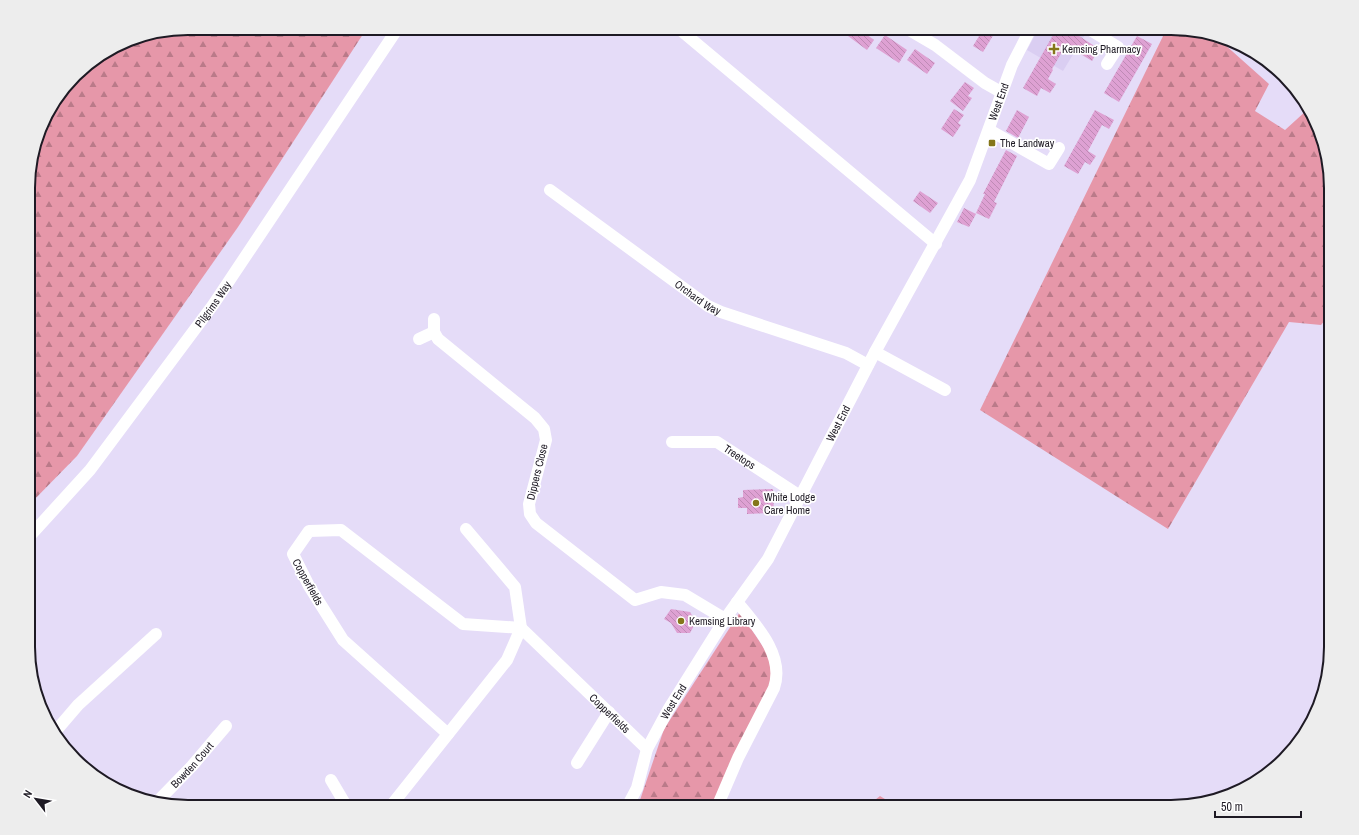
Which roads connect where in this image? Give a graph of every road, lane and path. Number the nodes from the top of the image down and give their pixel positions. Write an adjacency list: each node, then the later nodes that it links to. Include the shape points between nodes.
1 (393, 35): 21 (street, Pilgrims Way, via 214,305 90,470)
2 (686, 35): 11 (street)
3 (918, 35): 7 (street, via 985,83)
4 (1027, 35): 7 (street, West End)
5 (1098, 35): 6 (street, via 1118,47)
6 (1108, 64)
7 (1002, 92): 8 (street, West End)
8 (989, 130): 9 (street, via 1049,164); 11 (street, West End, via 970,180)
9 (1059, 148)
10 (550, 190): 16 (street, Orchard Way, via 708,306 846,353)
11 (936, 244): 15 (street, West End)
12 (434, 318): 13 (street)
13 (434, 332): 14 (street); 23 (street, Dippers Close, via 438,339 535,418 544,429 546,440 529,504 530,514 536,523 635,600 661,592 685,595)
14 (418, 339)
15 (875, 352): 16 (street, West End); 17 (street)
16 (868, 365): 19 (street, West End)
17 (945, 390)
18 (672, 442): 19 (street, Treetops, via 717,442)
19 (800, 496): 22 (street, West End, via 768,559)
20 (466, 529): 24 (street, via 516,587)
21 (35, 530)
22 (737, 602): 23 (street, West End); 37 (street, via 768,644 775,658 777,676 774,688 738,758)
23 (725, 620): 30 (street, West End, via 668,710)
24 (521, 628): 26 (street, Copperfields); 29 (street, via 507,660); 29 (street, Copperfields, via 463,624 342,530 309,531 293,554 309,586 343,640)
25 (156, 634): 28 (street, via 78,705)
26 (609, 712): 30 (street, Copperfields); 31 (street)
27 (226, 726): 33 (street, Bowden Court)
28 (58, 728)
29 (448, 734): 35 (street)
30 (647, 749): 36 (street, West End, via 637,788)
31 (577, 763)
32 (330, 780): 34 (street)
33 (161, 798)
34 (343, 800)
35 (396, 800)
36 (631, 800)
37 (720, 800)

